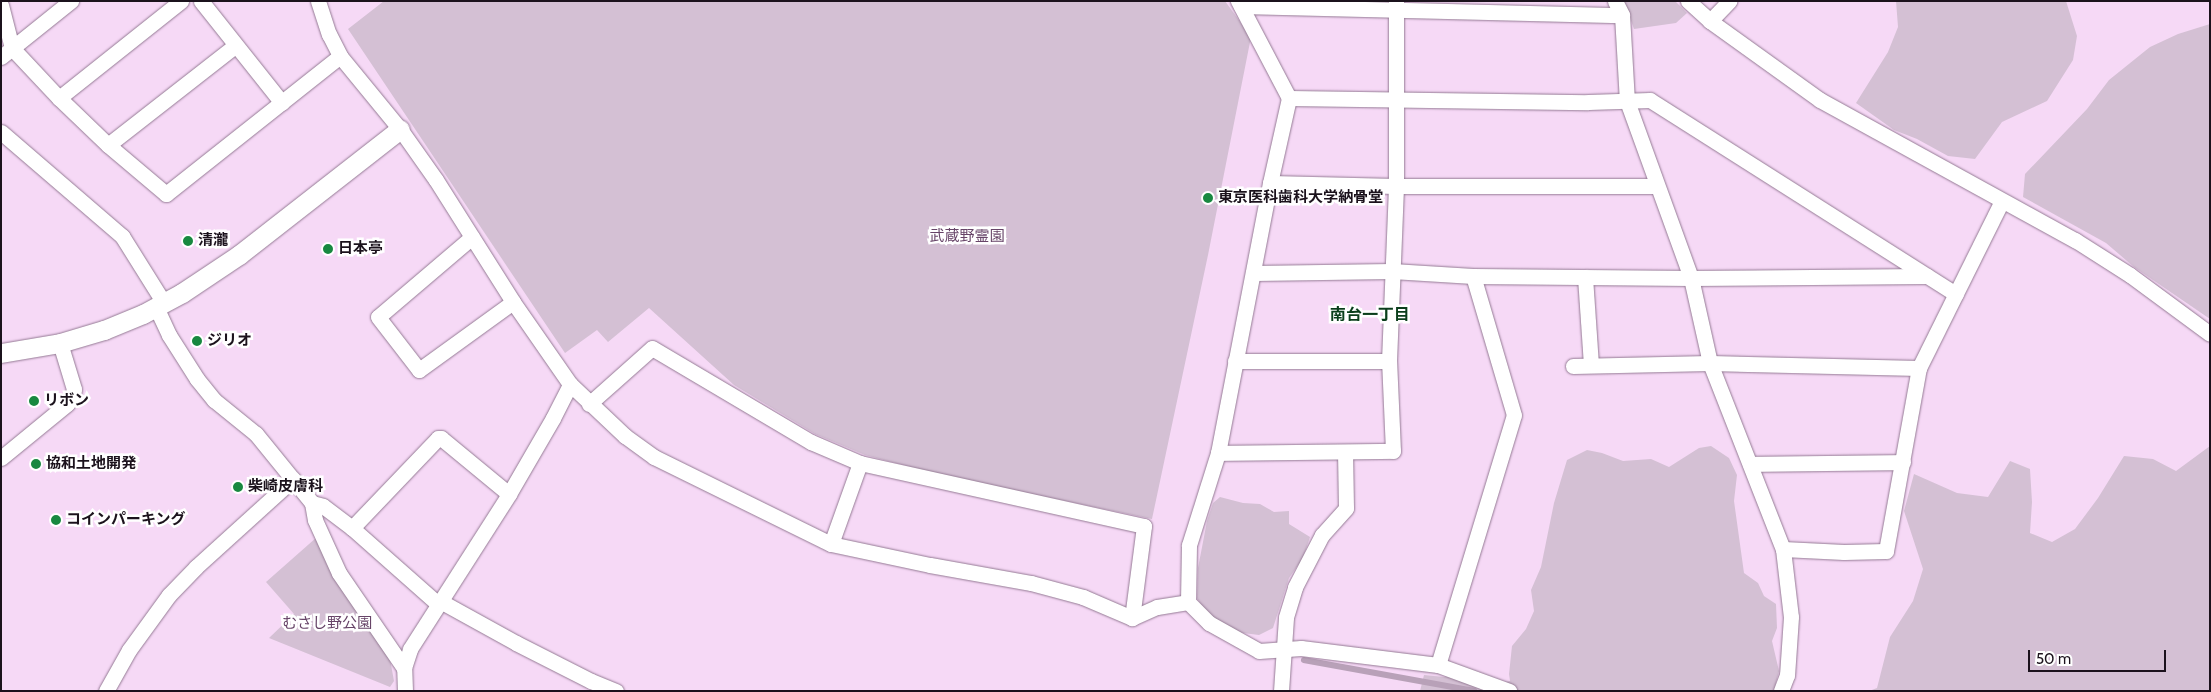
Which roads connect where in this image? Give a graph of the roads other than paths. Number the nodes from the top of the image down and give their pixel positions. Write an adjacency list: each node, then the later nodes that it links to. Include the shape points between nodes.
1 (71, 1): 13 (street)
2 (181, 1): 15 (street)
3 (201, 1): 12 (street)
4 (318, 1): 14 (street)
5 (1688, 1): 11 (street)
6 (1729, 1): 11 (street)
7 (1240, 4): 8 (street); 16 (street)
8 (1396, 5): 10 (street); 17 (street)
9 (1, 6): 13 (street)
10 (1619, 8): 18 (street)
11 (1710, 20): 26 (street, via 1820,100)
12 (236, 45): 19 (street); 22 (street)
13 (7, 53): 15 (street)
14 (340, 56): 19 (street); 20 (street)
15 (59, 98): 22 (street)
16 (1289, 98): 17 (street); 23 (street)
17 (1396, 99): 18 (street); 24 (street)
18 (1627, 101): 25 (street); 31 (street, via 1650,100)
19 (282, 103): 22 (street, via 166,194)
20 (400, 129): 27 (street); 36 (street, via 239,255)
21 (1, 132): 36 (street, via 122,236)
22 (108, 145)
23 (1270, 184): 24 (street); 29 (street)
24 (1396, 186): 25 (street); 28 (street)
25 (1656, 186): 33 (street)
26 (2002, 202): 34 (street); 37 (street, via 2075,240 2130,275)
27 (472, 237): 35 (street); 35 (street, via 378,317 419,370)
28 (1392, 271): 29 (street); 30 (street); 41 (street)
29 (1254, 273): 40 (street)
30 (1473, 276): 32 (street); 64 (street, via 1514,415)
31 (1927, 276): 33 (street); 34 (street)
32 (1585, 277): 33 (street); 43 (street)
33 (1691, 278): 42 (street)
34 (1956, 294): 45 (street)
35 (512, 302): 46 (street)
36 (160, 305): 38 (street, via 104,330); 54 (street, via 169,335 197,379 214,400 256,434)
37 (2210, 334)
38 (60, 343): 39 (street); 50 (street, via 74,389 72,398)
39 (1, 353)
40 (1235, 361): 41 (street); 49 (street)
41 (1389, 361): 48 (street, via 1393,451)
42 (1710, 363): 43 (street); 45 (street); 53 (street)
43 (1591, 364): 44 (street)
44 (1573, 366)
45 (1919, 368): 51 (street)
46 (570, 384): 47 (street); 55 (street)
47 (589, 404): 52 (street, via 652,348 811,442); 58 (street, via 654,457)
48 (1345, 452): 49 (street); 63 (street, via 1346,508 1322,536 1295,587 1286,618)
49 (1218, 453): 61 (street, via 1189,545)
50 (1, 458)
51 (1903, 462): 53 (street); 59 (street, via 1886,551)
52 (860, 463): 58 (street); 62 (street, via 1144,526)
53 (1750, 464): 59 (street)
54 (293, 479): 56 (street); 66 (street, via 169,594)
55 (509, 494): 57 (street, via 438,438); 60 (street)
56 (312, 503): 57 (street, via 323,506); 65 (street, via 315,520 339,573)
57 (352, 528): 60 (street)
58 (831, 544): 62 (street, via 1031,583 1083,598)
59 (1783, 549): 71 (street, via 1792,617 1787,675)
60 (439, 602): 65 (street, via 410,649); 68 (street, via 590,681)
61 (1188, 602): 62 (street, via 1157,607); 63 (street, via 1209,623 1259,651)
62 (1132, 618)
63 (1285, 650): 64 (street, via 1301,648); 69 (street)
64 (1438, 665): 70 (street)
65 (404, 668): 67 (street)
66 (106, 691)
67 (405, 691)
68 (616, 691)
69 (1281, 691)
70 (1508, 691)
71 (1781, 691)

